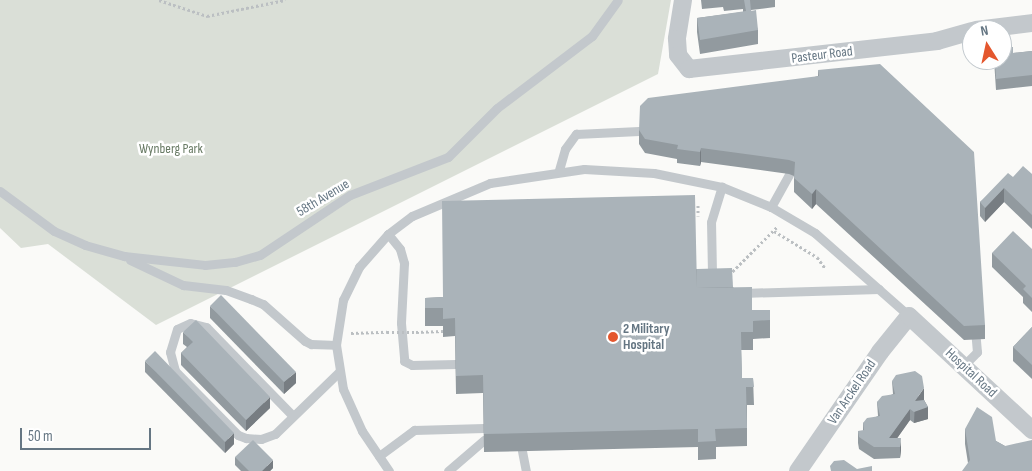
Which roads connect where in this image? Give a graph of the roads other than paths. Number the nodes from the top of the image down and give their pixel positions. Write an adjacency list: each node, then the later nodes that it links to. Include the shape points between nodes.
1 (618, 0): 13 (lane, 58th Avenue, via 592,36 497,108 448,157 350,196 260,255 205,266)
2 (683, 0): 5 (street, Pasteur Road, via 678,55 690,69 703,70 937,40)
3 (1032, 23): 4 (street)
4 (1012, 26)
5 (962, 33)
6 (639, 131): 7 (lane, via 576,134 565,149)
7 (559, 170): 9 (lane, via 654,173); 12 (lane, via 490,183 458,194 412,216)
8 (789, 174): 11 (lane)
9 (722, 187): 11 (lane); 14 (lane, via 711,222)
10 (0, 192): 13 (lane, 58th Avenue, via 54,231 85,245)
11 (770, 207): 15 (lane, via 834,248)
12 (388, 234): 19 (lane, via 374,246 351,282 339,318); 20 (lane, via 400,249 404,263 401,322 404,360 412,365)
13 (124, 256): 19 (lane, via 183,285 226,290 263,304 305,341)
14 (712, 273)
15 (879, 289): 16 (lane); 18 (lane)
16 (732, 292)
17 (974, 314): 21 (lane, via 976,352)
18 (909, 316): 21 (street, Hospital Road); 32 (street, Van Arckel Road, via 880,352)
19 (336, 346): 22 (lane)
20 (456, 364)
21 (963, 366): 25 (street, Hospital Road)
22 (339, 372): 23 (lane); 28 (lane, via 348,404)
23 (293, 416): 23 (lane, via 268,437 254,440 238,436 176,371 170,352 178,329 190,323 206,327)
24 (484, 428): 28 (lane, via 414,430)
25 (1032, 430)
26 (484, 440): 30 (lane)
27 (522, 451): 31 (lane)
28 (379, 456): 29 (lane)
29 (389, 471)
30 (448, 471)
31 (526, 471)
32 (798, 471)

